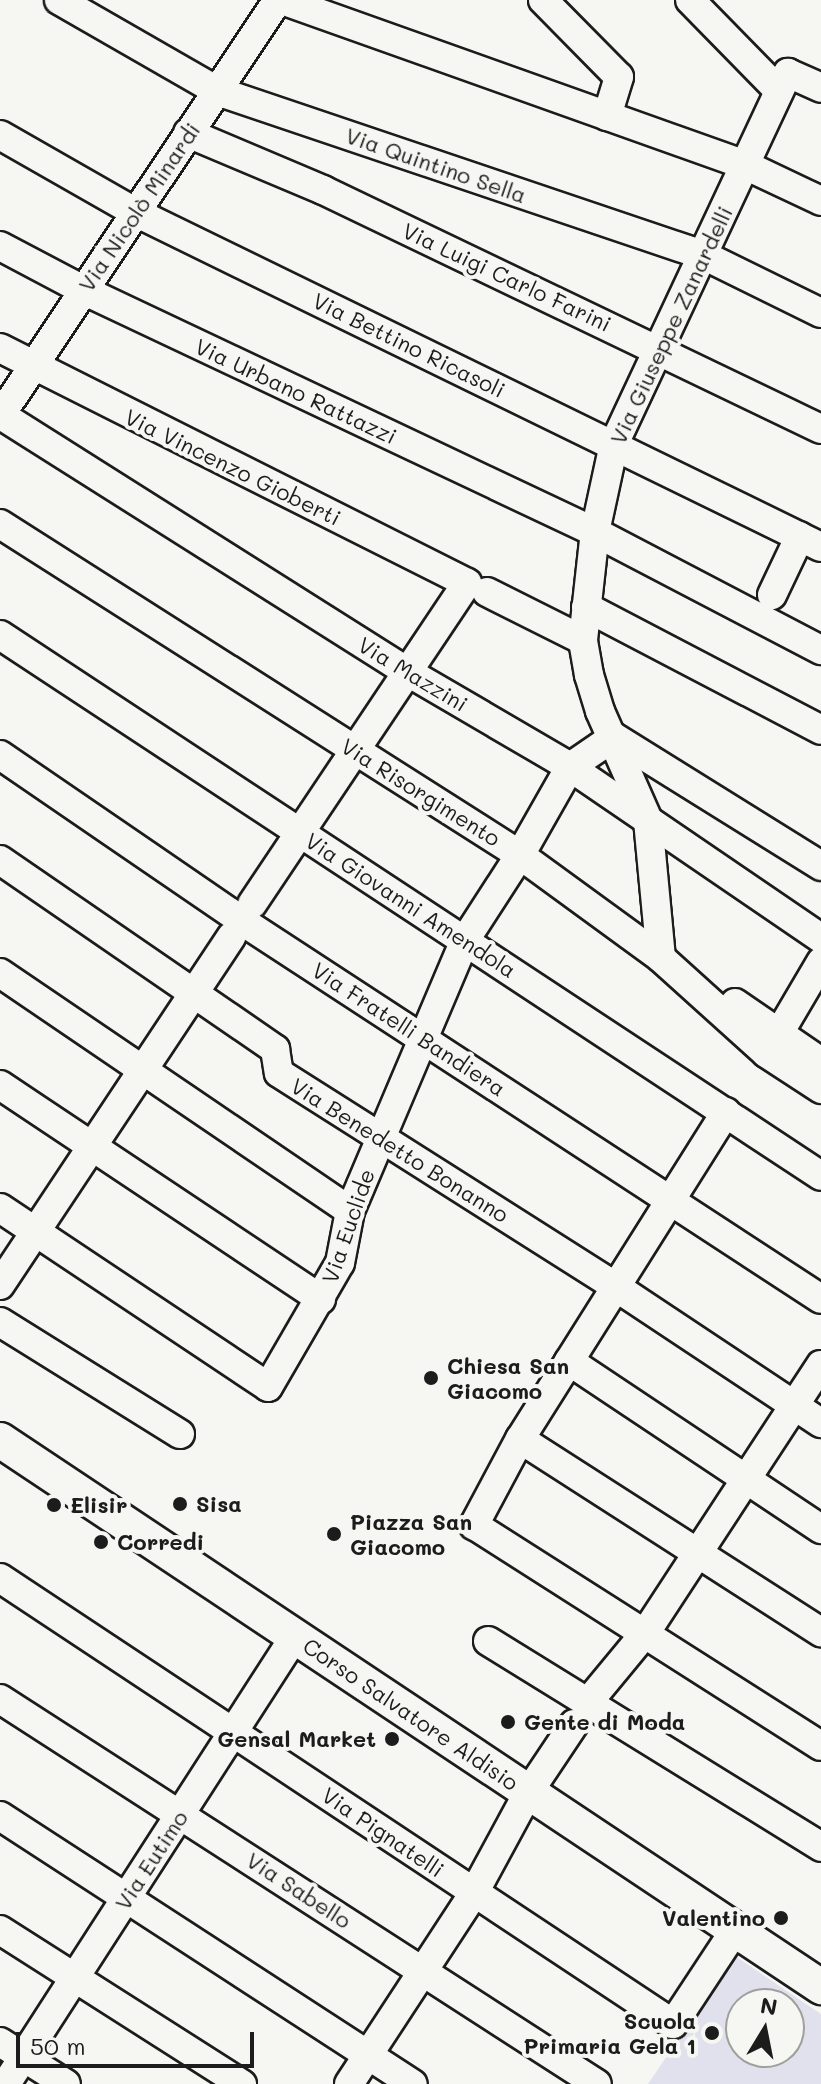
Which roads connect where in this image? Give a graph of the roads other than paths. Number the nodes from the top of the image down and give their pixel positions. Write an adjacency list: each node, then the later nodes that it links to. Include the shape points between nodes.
1 (59, 0): 7 (street, Via Quintino Sella)
2 (280, 0): 7 (street, Via Nicolò Minardi); 8 (street)
3 (543, 0): 8 (street, via 619,77)
4 (690, 0): 5 (street)
5 (783, 82): 6 (street); 11 (street, Via Giuseppe Zanardelli)
6 (821, 88)
7 (217, 91): 9 (street, Via Nicolò Minardi); 15 (street, Via Quintino Sella)
8 (607, 116): 11 (street)
9 (188, 133): 13 (street, Via Nicolò Minardi); 19 (street, Via Luigi Carlo Farini, via 323,190)
10 (0, 135): 13 (street, Via Bettino Ricasoli)
11 (745, 165): 12 (street); 15 (street, Via Giuseppe Zanardelli)
12 (821, 201)
13 (135, 212): 16 (street, Via Nicolò Minardi); 23 (street, Via Bettino Ricasoli)
14 (0, 246): 16 (street, Via Urbano Rattazzi)
15 (703, 255): 17 (street, Via Quintino Sella); 19 (street, Via Giuseppe Zanardelli)
16 (83, 290): 20 (street, Via Nicolò Minardi); 25 (street, Via Urbano Rattazzi)
17 (821, 313)
18 (0, 348): 20 (street, Via Vincenzo Gioberti)
19 (659, 349): 22 (street, Via Luigi Carlo Farini); 23 (street, Via Giuseppe Zanardelli)
20 (31, 367): 21 (street, Via Nicolò Minardi); 27 (street, Via Vincenzo Gioberti)
21 (0, 415): 33 (street, Via Mazzini)
22 (821, 429)
23 (614, 444): 25 (street, Via Giuseppe Zanardelli); 26 (street, Via Bettino Ricasoli)
24 (0, 524): 36 (street, Via Risorgimento)
25 (595, 532): 29 (street, Via Giuseppe Zanardelli); 32 (street, Via Urbano Rattazzi)
26 (811, 542): 28 (street)
27 (477, 588): 31 (street, Via Vincenzo Gioberti); 33 (street)
28 (772, 595)
29 (586, 607): 31 (street, Via Giuseppe Zanardelli); 34 (street)
30 (0, 635): 40 (street, Via Giovanni Amendola)
31 (583, 640): 35 (street, Via Giuseppe Zanardelli, via 596,699)
32 (821, 650)
33 (406, 671): 36 (street); 38 (street, Via Mazzini)
34 (821, 730)
35 (614, 737): 38 (street, Via Euclide); 39 (street, Via Giuseppe Zanardelli); 43 (street)
36 (357, 751): 40 (street); 41 (street, Via Risorgimento)
37 (0, 755): 54 (street, Via Fratelli Bandiera)
38 (570, 767): 39 (street, Via Mazzini); 41 (street, Via Euclide)
39 (648, 820): 46 (street, Via Mazzini); 48 (street, Via Giuseppe Zanardelli)
40 (301, 833): 44 (street); 47 (street, Via Giovanni Amendola)
41 (520, 855): 47 (street, Via Euclide); 48 (street, Via Risorgimento)
42 (0, 860): 52 (street, Via Benedetto Bonanno)
43 (821, 866)
44 (252, 904)
45 (231, 937): 52 (street)
46 (821, 938)
47 (465, 940): 54 (street, Via Euclide); 59 (street, Via Giovanni Amendola)
48 (661, 958): 58 (street, Via Risorgimento, via 766,1053)
49 (821, 962): 53 (street)
50 (0, 973): 56 (street)
51 (703, 979): 53 (street)
52 (194, 993): 56 (street); 60 (street, Via Benedetto Bonanno, via 275,1049 279,1073)
53 (778, 1035): 55 (street)
54 (422, 1037): 60 (street, Via Euclide); 63 (street, Via Fratelli Bandiera)
55 (821, 1062)
56 (142, 1070): 61 (street); 65 (street)
57 (0, 1085): 61 (street)
58 (821, 1089)
59 (726, 1112): 62 (street, Via Giovanni Amendola); 63 (street)
60 (381, 1137): 65 (street, Via Euclide); 68 (street, Via Benedetto Bonanno)
61 (92, 1146): 66 (street); 69 (street)
62 (821, 1176)
63 (672, 1199): 68 (street); 70 (street, Via Fratelli Bandiera)
64 (0, 1208): 66 (street)
65 (350, 1211): 69 (street, Via Euclide, via 340,1263)
66 (35, 1231): 67 (street); 69 (street, Via Euclide, via 268,1387)
67 (0, 1285)
68 (616, 1287): 72 (street); 74 (street, Via Benedetto Bonanno)
69 (321, 1299)
70 (821, 1299)
71 (0, 1322): 76 (street)
72 (569, 1361): 77 (street); 79 (street)
73 (821, 1365): 74 (street)
74 (794, 1406): 75 (street, Via Benedetto Bonanno); 79 (street)
75 (821, 1423)
76 (180, 1434)
77 (520, 1439): 81 (street); 83 (street, via 474,1525)
78 (0, 1440): 85 (street, Corso Salvatore Aldisio)
79 (746, 1479): 80 (street); 81 (street)
80 (821, 1529)
81 (698, 1552): 83 (street); 84 (street)
82 (0, 1578): 90 (street, Via Pignatelli)
83 (646, 1632): 88 (street); 91 (street)
84 (821, 1632)
85 (295, 1636): 90 (street, Via Eutimo); 92 (street, Corso Salvatore Aldisio)
86 (488, 1641): 88 (street)
87 (0, 1699): 93 (street, Via Sabello)
88 (589, 1701): 95 (street)
89 (574, 1724): 92 (street)
90 (234, 1733): 93 (street, Via Eutimo); 96 (street, Via Pignatelli)
91 (821, 1746)
92 (528, 1793): 96 (street); 99 (street, Corso Salvatore Aldisio)
93 (181, 1815): 97 (street, Via Eutimo); 100 (street, Via Sabello)
94 (0, 1816): 97 (street)
95 (821, 1847)
96 (474, 1893): 99 (street, Via Pignatelli, via 673,2024); 100 (street)
97 (125, 1899): 101 (street, Via Eutimo); 104 (street)
98 (0, 1930): 101 (street)
99 (735, 1930): 102 (street, Corso Salvatore Aldisio)
100 (424, 1970): 104 (street); 111 (street, Via Sabello)
101 (74, 1979): 105 (street, Via Eutimo); 108 (street)
102 (821, 1987)
103 (0, 2042): 105 (street)
104 (367, 2056): 109 (street); 110 (street)
105 (24, 2058): 106 (street, Via Eutimo); 107 (street)
106 (6, 2084)
107 (66, 2084)
108 (242, 2084)
109 (349, 2084)
110 (413, 2084)
111 (597, 2084)

